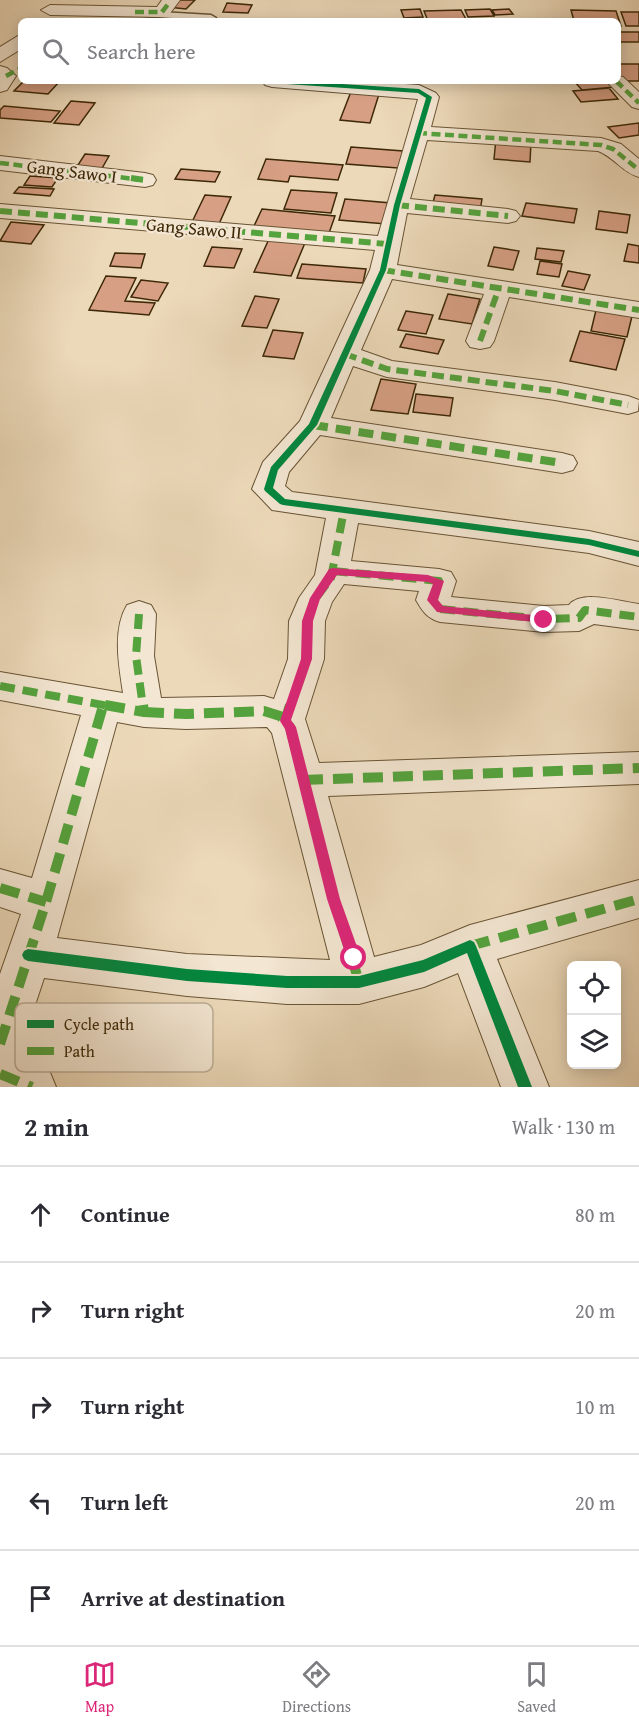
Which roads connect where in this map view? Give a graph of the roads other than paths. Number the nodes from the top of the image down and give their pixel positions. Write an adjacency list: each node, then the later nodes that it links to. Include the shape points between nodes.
1 (171, 0): 3 (street, via 162,12)
2 (48, 10): 3 (street)
3 (135, 12): 4 (lane)
4 (211, 18)
5 (13, 41): 6 (street)
6 (0, 56)
7 (310, 84): 10 (street, via 425,93 429,97)
8 (619, 84): 9 (street)
9 (639, 103)
10 (418, 133): 12 (street, via 601,145 613,149); 14 (street)
11 (0, 163): 13 (street, Gang Sawo I)
12 (639, 170)
13 (145, 180)
14 (397, 205): 16 (street); 17 (street)
15 (0, 211): 17 (street, Gang Sawo II)
16 (508, 216)
17 (387, 244): 18 (street)
18 (383, 270): 19 (street); 22 (street)
19 (499, 288): 20 (street); 21 (street)
20 (639, 310)
21 (480, 341)
22 (345, 354): 23 (street, via 387,369 555,391); 24 (street)
23 (628, 405)
24 (313, 425): 25 (street); 26 (street, via 274,469 268,489 283,502)
25 (562, 463)
26 (344, 510): 27 (street, via 589,542); 28 (street)
27 (639, 554)
28 (333, 572): 30 (street, via 439,581 433,600 440,609 544,620 579,618 585,610); 34 (street, via 315,598 307,621 306,659)
29 (139, 614): 33 (street, via 136,656)
30 (639, 617)
31 (0, 686): 32 (street)
32 (103, 706): 33 (street); 39 (street)
33 (144, 712): 34 (street, via 264,711)
34 (285, 721): 36 (street, via 290,727)
35 (639, 768): 36 (street)
36 (303, 780): 42 (street)
37 (0, 888): 39 (street)
38 (639, 899): 40 (street)
39 (46, 902): 41 (street)
40 (470, 945): 42 (street, via 424,966); 46 (street)
41 (28, 955): 42 (street, via 209,976); 43 (street)
42 (359, 982)
43 (0, 1044)
44 (0, 1074): 45 (street)
45 (32, 1087)
46 (525, 1087)

